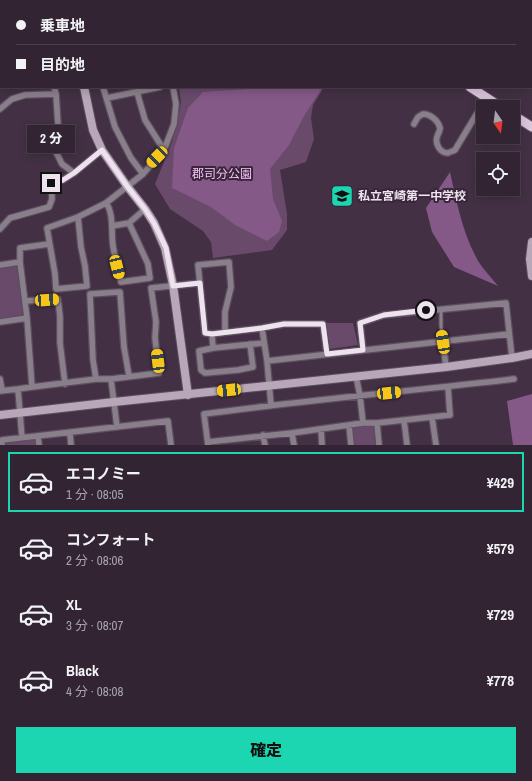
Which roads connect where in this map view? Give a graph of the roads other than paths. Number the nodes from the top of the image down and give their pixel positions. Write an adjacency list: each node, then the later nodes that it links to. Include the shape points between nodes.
1 (54, 88): 8 (street)
2 (84, 88): 15 (street, via 93,130)
3 (103, 88): 9 (street)
4 (155, 88): 7 (street)
5 (173, 88): 16 (street, via 176,104 174,124)
6 (472, 88): 10 (main road)
7 (137, 92): 9 (street); 16 (street, via 145,120)
8 (56, 94): 11 (street, via 25,95 12,99); 17 (street, via 56,152 62,164)
9 (107, 98): 18 (street, via 115,127 131,158)
10 (489, 99): 13 (street, via 479,110 455,150 449,152 438,146 436,138 440,127 436,120 423,114)
11 (0, 109)
12 (520, 119): 14 (main road)
13 (414, 124)
14 (532, 127)
15 (102, 150): 17 (street); 19 (street)
16 (164, 150): 18 (street)
17 (74, 173): 25 (street, via 63,180 51,183 52,199 49,207 10,218)
18 (143, 174): 19 (street)
19 (127, 186): 20 (street); 21 (street)
20 (106, 203): 22 (street); 24 (street, via 109,206)
21 (145, 209): 23 (street); 32 (street, via 166,248)
22 (78, 216): 27 (street, via 47,228); 27 (street, via 87,286 56,290)
23 (129, 223): 24 (street); 24 (street, via 148,264 150,278 121,282)
24 (112, 226)
25 (0, 229)
26 (532, 242): 30 (street)
27 (50, 244): 28 (street, via 20,248)
28 (20, 262): 29 (street); 33 (street)
29 (0, 265)
30 (532, 276)
31 (200, 283): 32 (street); 38 (street, via 198,265 229,262 231,287 225,312); 39 (street, via 205,333)
32 (173, 286): 51 (street, via 151,288 159,372); 63 (street)
33 (24, 301): 35 (street); 57 (street, via 58,299)
34 (441, 309): 40 (street, via 506,303); 41 (lane); 45 (street, via 384,315 360,323)
35 (27, 318): 36 (street); 59 (street)
36 (0, 322)
37 (262, 328): 38 (street); 42 (street); 46 (street, via 284,324 323,324)
38 (225, 332): 39 (street)
39 (212, 334): 44 (street)
40 (509, 334): 41 (street); 48 (street)
41 (443, 342): 45 (street); 50 (street)
42 (264, 343): 43 (street); 49 (street)
43 (250, 344): 44 (street); 44 (street, via 254,367 205,372 201,370 199,351)
44 (213, 348)
45 (363, 350): 46 (street)
46 (327, 354): 49 (street)
47 (532, 354): 48 (street)
48 (512, 358): 50 (street)
49 (267, 361): 58 (street)
50 (446, 367): 52 (street)
51 (129, 376): 55 (street, via 120,292 90,294); 56 (street)
52 (356, 376): 58 (street); 64 (street)
53 (0, 378): 62 (street)
54 (514, 378): 60 (street)
55 (96, 379): 56 (street); 57 (street)
56 (111, 379): 65 (street)
57 (65, 384): 59 (street)
58 (269, 385): 63 (street); 66 (street)
59 (32, 387): 61 (street)
60 (448, 387): 64 (street); 69 (street, via 450,415)
61 (18, 389): 62 (street); 67 (street)
62 (1, 391)
63 (188, 395): 65 (street)
64 (360, 396): 66 (street); 71 (street)
65 (114, 402): 67 (street); 74 (street)
66 (271, 405): 82 (street, via 204,414)
67 (20, 414): 68 (street); 80 (street)
68 (0, 415)
69 (432, 417): 70 (street); 93 (street)
70 (404, 420): 72 (street); 92 (street)
71 (363, 423): 72 (street); 73 (street)
72 (377, 423): 91 (street)
73 (349, 425): 75 (street); 90 (street)
74 (117, 427): 76 (street); 86 (street, via 168,421)
75 (321, 429): 77 (street); 89 (street)
76 (70, 433): 79 (street); 85 (street)
77 (292, 433): 78 (street); 88 (street)
78 (263, 435): 81 (street); 87 (street)
79 (38, 436): 80 (street); 84 (street)
80 (22, 438): 83 (street, via 2,440)
81 (237, 442): 82 (street)
82 (208, 444)
83 (2, 445)
84 (39, 445)
85 (71, 445)
86 (171, 445)
87 (265, 445)
88 (294, 445)
89 (322, 445)
90 (351, 445)
91 (379, 445)
92 (407, 445)
93 (436, 445)

